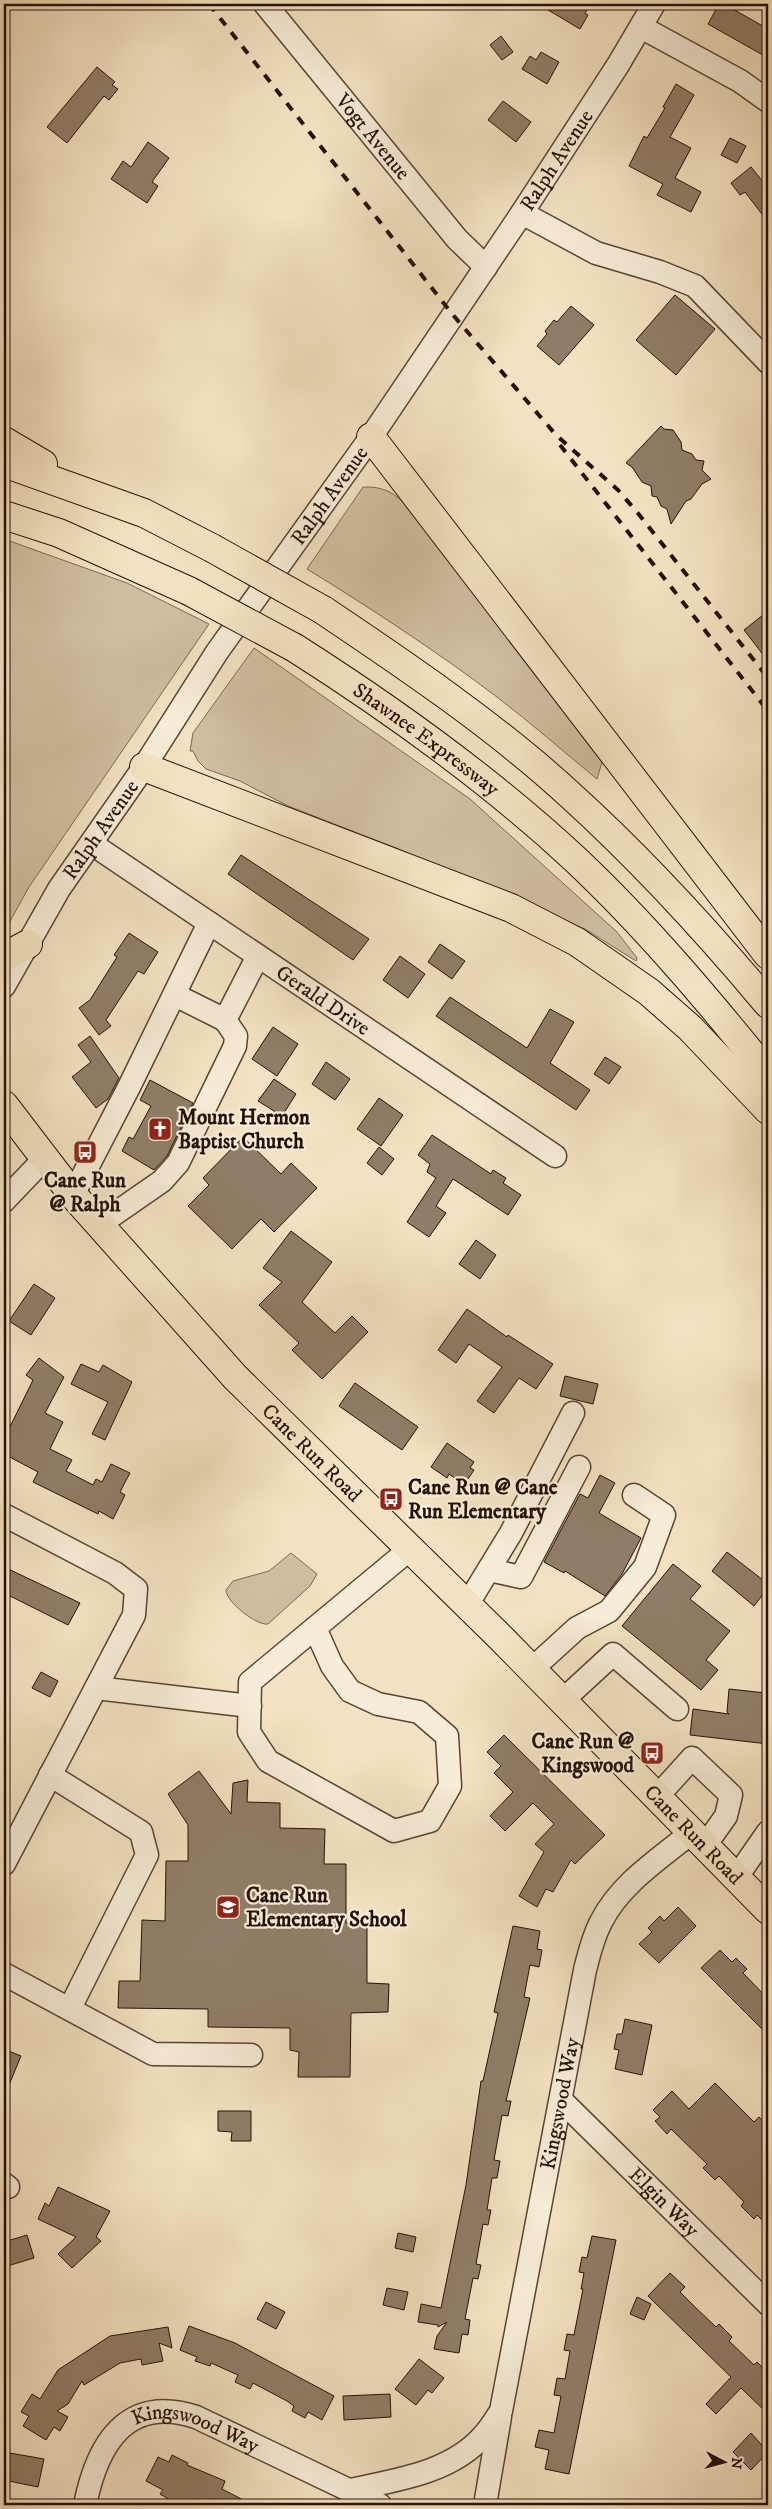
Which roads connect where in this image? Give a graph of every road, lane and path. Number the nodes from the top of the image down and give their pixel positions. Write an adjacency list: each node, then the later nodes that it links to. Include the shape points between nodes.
1 (265, 4): 6 (street, Vogt Avenue, via 458,239)
2 (654, 4): 3 (street, Ralph Avenue)
3 (641, 27): 4 (street, via 740,81); 5 (street, Ralph Avenue)
4 (768, 102)
5 (522, 213): 6 (street, Ralph Avenue); 7 (street, via 596,253 694,286)
6 (486, 266): 8 (street, Ralph Avenue)
7 (768, 362)
8 (372, 437): 13 (street, Ralph Avenue, via 217,652); 17 (main road)
9 (4, 441): 11 (main road)
10 (4, 463): 11 (main road)
11 (96, 494): 22 (main road, bridge, via 144,513 322,610 376,645 514,748 568,792 652,875)
12 (4, 514): 24 (main road, Shawnee Expressway, bridge, via 59,533 189,591 295,648 381,703 471,770 577,862 654,941)
13 (144, 767): 14 (street, Ralph Avenue); 26 (main road, via 511,908 577,942 649,992)
14 (92, 844): 15 (street, Gerald Drive); 16 (street, Ralph Avenue, via 59,889)
15 (209, 923): 18 (street, Gerald Drive); 21 (street)
16 (28, 944): 19 (main road); 20 (street, Ralph Avenue)
17 (768, 955)
18 (258, 956): 23 (street); 27 (street, Gerald Drive)
19 (4, 958)
20 (4, 986)
21 (175, 995): 23 (street); 29 (street)
22 (768, 1004)
23 (225, 1020): 31 (street, via 236,1036 235,1046 178,1163 162,1181)
24 (768, 1074)
25 (4, 1105): 28 (main road, Cane Run Road)
26 (768, 1110)
27 (555, 1156)
28 (44, 1159): 29 (main road, Cane Run Road); 30 (street)
29 (73, 1195): 31 (main road, Cane Run Road)
30 (4, 1201)
31 (100, 1224): 36 (main road, Cane Run Road, via 235,1377)
32 (573, 1414): 37 (street)
33 (579, 1467): 37 (street, via 521,1576)
34 (634, 1495): 40 (street, via 664,1515 646,1567 609,1611 577,1628)
35 (4, 1515): 41 (street, via 115,1573 136,1589 134,1615)
36 (410, 1549): 38 (main road, Cane Run Road); 39 (street)
37 (489, 1570): 38 (street)
38 (467, 1605): 40 (main road, Cane Run Road)
39 (315, 1628): 43 (street, via 250,1682); 43 (street, via 332,1666 350,1691 378,1704 419,1712 447,1736 450,1786 430,1821 394,1831 268,1762 249,1732)
40 (532, 1669): 42 (main road, Cane Run Road)
41 (96, 1688): 43 (street); 45 (street)
42 (562, 1701): 44 (street, via 613,1654); 46 (main road, Cane Run Road)
43 (250, 1706)
44 (677, 1709)
45 (50, 1776): 49 (street); 53 (street, via 141,1832 147,1855)
46 (656, 1798): 48 (main road, Cane Run Road); 48 (street, Kingswood Way, via 692,1758 731,1795 726,1816)
47 (768, 1832): 50 (street)
48 (697, 1840): 50 (main road, Cane Run Road); 55 (street, Kingswood Way, via 621,1893 600,1923 585,1970)
49 (4, 1864)
50 (736, 1878): 51 (main road, Cane Run Road)
51 (768, 1910)
52 (4, 1974): 53 (street)
53 (70, 2008): 54 (street, via 154,2054)
54 (251, 2055)
55 (561, 2100): 56 (street, Elgin Way); 57 (street, Kingswood Way)
56 (768, 2304)
57 (501, 2412): 58 (street, Kingswood Way, via 483,2437 438,2467 412,2477); 61 (street, Kingswood Way)
58 (350, 2490): 59 (street, Kingswood Way, via 196,2417 165,2411 138,2417 114,2433 98,2458); 60 (street, Kingswood Way)
59 (85, 2505)
60 (380, 2505)
61 (485, 2505)

